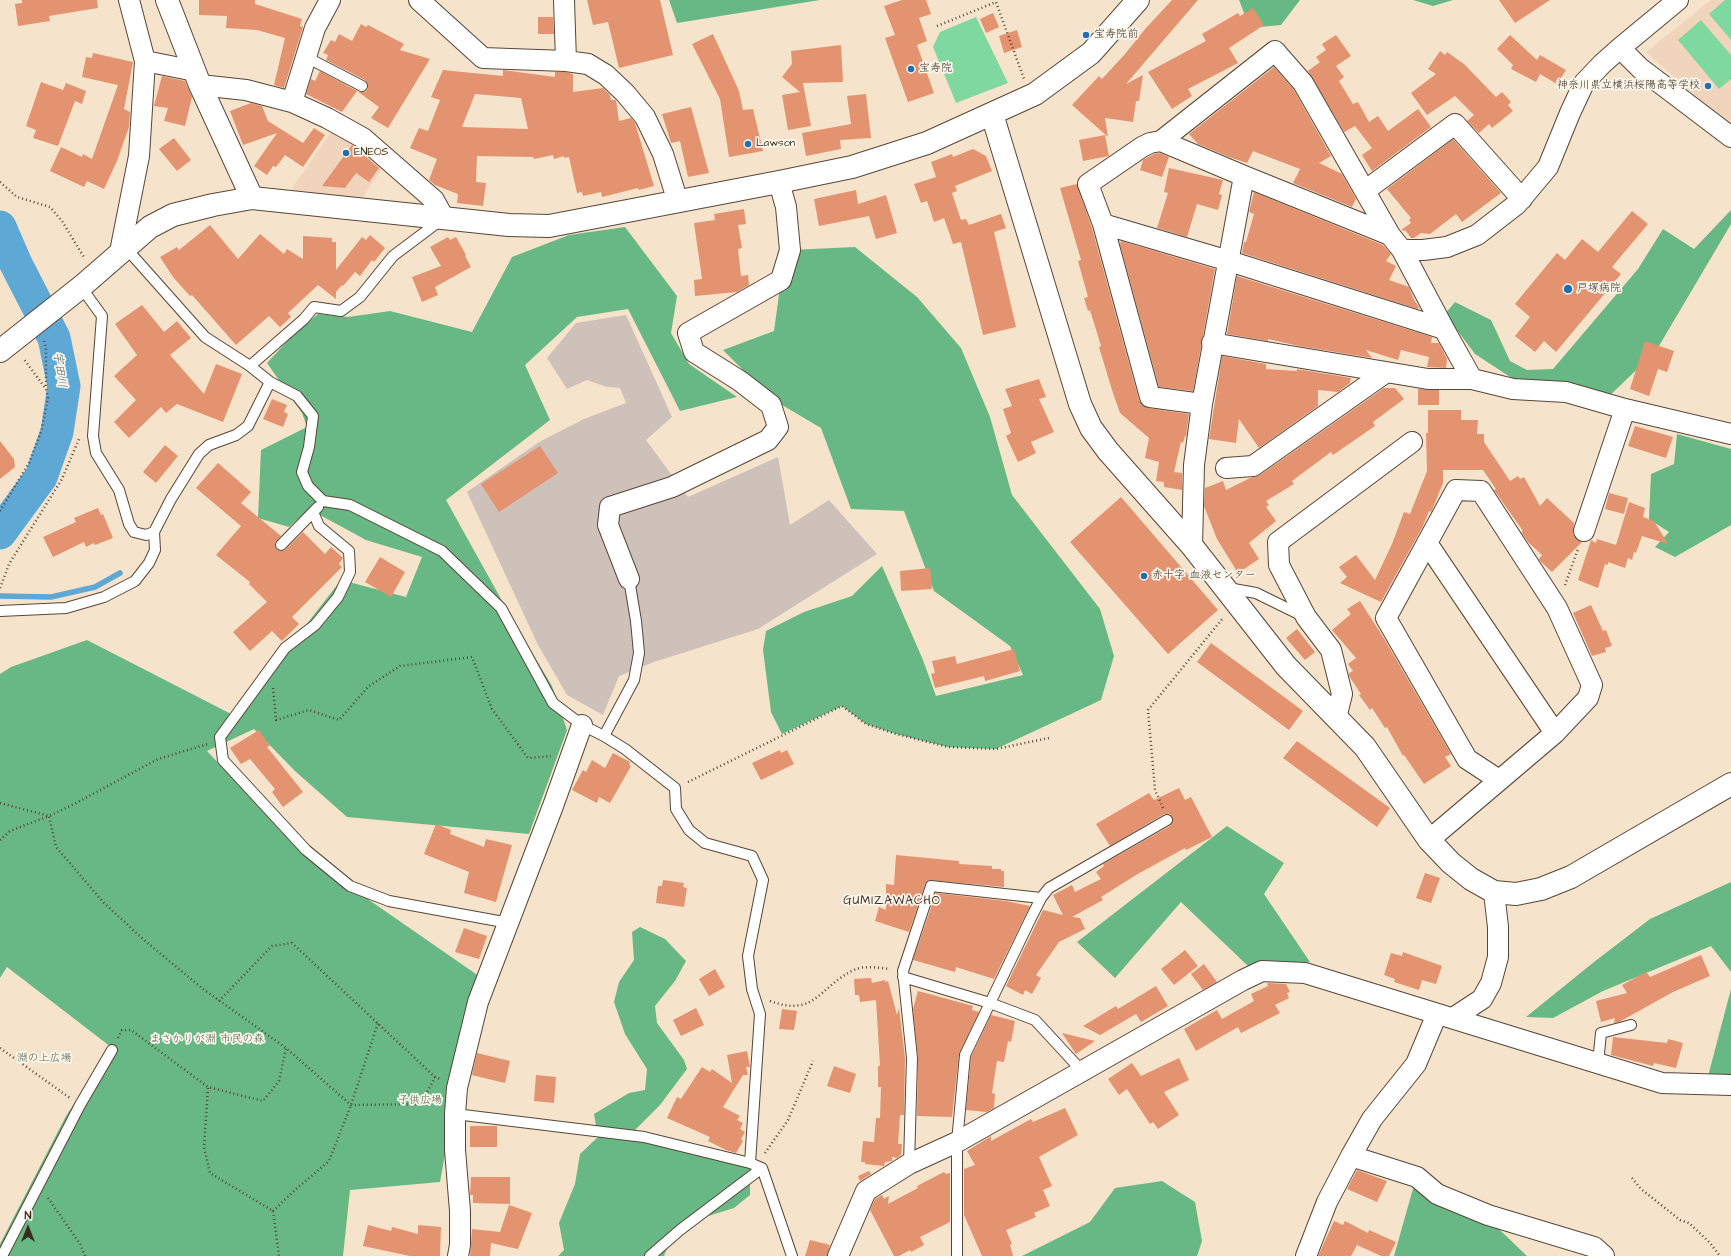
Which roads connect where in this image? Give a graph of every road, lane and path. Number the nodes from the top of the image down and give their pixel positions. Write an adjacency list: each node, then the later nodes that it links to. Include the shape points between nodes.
1 (129, 0): 11 (street)
2 (167, 0): 13 (street)
3 (330, 0): 10 (street, via 315,28)
4 (418, 0): 12 (street, via 483,58)
5 (564, 0): 12 (street)
6 (1138, 0): 15 (street, via 1091,53)
7 (1678, 0): 9 (street)
8 (937, 26): 15 (path, via 996,2)
9 (1620, 48): 18 (street, via 1640,68); 25 (street, via 1584,83 1548,168)
10 (306, 57): 14 (lane); 16 (street)
11 (145, 61): 13 (street); 30 (street, via 139,156)
12 (566, 61): 26 (street, via 588,64 606,75 645,117 663,154)
13 (197, 78): 16 (street); 24 (street)
14 (362, 86)
15 (1031, 96): 17 (street)
16 (292, 102): 27 (street, via 363,138 434,200)
17 (992, 114): 22 (street, via 896,154 852,167); 55 (street, via 1080,404 1091,428 1108,451)
18 (1731, 137)
19 (1161, 141): 20 (street); 23 (street, via 1275,51 1303,83); 28 (street, via 1142,147 1088,184)
20 (1244, 176): 29 (street); 32 (street)
21 (0, 182): 33 (path, via 17,197 50,208 62,221)
22 (779, 182): 26 (street); 56 (street, via 786,207 790,250 782,280 688,332 694,352 740,381 771,405 778,427 768,440 672,487 610,507 608,524)
23 (1366, 190): 25 (street, via 1455,124); 29 (street)
24 (252, 198): 27 (street); 30 (street, via 173,215 150,227)
25 (1522, 199): 31 (street, via 1477,235 1447,247)
26 (678, 202): 27 (street, via 549,226 509,225)
27 (444, 218): 37 (lane, via 393,256 360,297 341,311 314,307 304,319)
28 (1103, 224): 32 (street); 42 (street, via 1150,397)
29 (1390, 235): 31 (street)
30 (122, 250): 33 (street); 37 (lane, via 205,337)
31 (1402, 250): 34 (street)
32 (1229, 261): 34 (street); 36 (street)
33 (81, 286): 35 (street); 52 (lane, via 102,316 93,436 96,453 119,490 129,524 134,532 146,535)
34 (1444, 329): 39 (street)
35 (17, 337): 41 (path); 41 (path, via 42,337 46,347)
36 (1212, 343): 38 (street); 42 (street)
37 (250, 366): 40 (lane)
38 (1385, 373): 39 (street, via 1428,379); 47 (street, via 1253,466)
39 (1472, 380): 43 (street, via 1513,389 1566,392)
40 (270, 382): 48 (lane, via 297,396 314,416 302,472 308,486); 52 (lane, via 248,426 199,454)
41 (46, 389): 49 (path, via 48,398 41,432 29,463)
42 (1202, 404): 55 (street, via 1194,465)
43 (1625, 410): 44 (street); 51 (street)
44 (1731, 434)
45 (79, 438): 57 (path, via 62,479 9,564)
46 (1412, 442): 61 (street, via 1278,542 1279,565)
47 (1226, 468)
48 (323, 501): 50 (lane); 64 (lane, via 350,505 442,551 501,608 553,703)
49 (0, 511)
50 (313, 512): 54 (lane); 62 (lane, via 319,526 349,551 350,572 338,597 315,625 285,648)
51 (1584, 531): 59 (path)
52 (154, 532): 60 (lane, via 154,550 149,563 135,581 104,597 66,608)
53 (1428, 543): 59 (street, via 1456,490 1481,491); 65 (street); 70 (street, via 1386,618 1467,759)
54 (282, 544)
55 (1192, 546): 58 (street)
56 (629, 579): 66 (lane, via 639,653 634,680)
57 (0, 588)
58 (1230, 594): 61 (lane, via 1256,593); 63 (street, via 1286,666); 75 (path, via 1148,710 1155,790)
59 (1557, 608): 65 (street, via 1592,685 1588,698)
60 (0, 612)
61 (1306, 617): 63 (street, via 1331,650 1342,694)
62 (265, 675): 67 (lane); 69 (path, via 272,687 276,720 309,710 339,720 368,686 400,666 472,657 492,709 528,758)
63 (1336, 718): 77 (street, via 1364,747)
64 (582, 725): 66 (lane); 69 (street)
65 (1555, 733): 70 (street)
66 (604, 736): 72 (lane)
67 (220, 737): 74 (path, via 204,746 158,759); 80 (lane, via 223,760 306,850 350,886 389,901)
68 (1049, 738): 72 (path, via 996,749 948,747 866,724 842,706)
69 (571, 753): 80 (street)
70 (1499, 780): 77 (street)
71 (1731, 784): 78 (street, via 1571,877 1541,890 1516,894)
72 (675, 788): 82 (lane, via 676,809 689,830 705,843 752,856 763,880 748,956)
73 (0, 803): 74 (path)
74 (49, 816): 76 (path, via 10,831); 83 (path, via 56,847 104,903 144,940)
75 (1167, 820): 79 (lane, via 1049,888)
76 (0, 840)
77 (1429, 840): 78 (street, via 1471,879)
78 (1494, 892): 85 (street, via 1498,957 1491,983 1482,999)
79 (1041, 898): 81 (lane, via 930,886); 84 (lane)
80 (509, 923): 97 (street, via 478,1002)
81 (903, 974): 82 (path, via 876,968 855,969 807,1004 798,1007 780,1005); 84 (lane); 103 (lane, via 912,1058)
82 (754, 995): 104 (lane, via 760,1014)
83 (219, 1001): 86 (path, via 272,946 292,943); 89 (path)
84 (990, 1003): 93 (lane, via 1035,1020); 101 (lane, via 965,1055)
85 (1445, 1016): 92 (street); 93 (street, via 1305,973 1262,971); 102 (street, via 1416,1064 1372,1119)
86 (378, 1023): 94 (path); 99 (path)
87 (1631, 1025): 92 (lane, via 1601,1033)
88 (0, 1048): 98 (path)
89 (286, 1048): 96 (path, via 279,1081 263,1101); 99 (path)
90 (112, 1050): 96 (path, via 122,1030 132,1030); 98 (lane)
91 (813, 1061): 104 (path, via 788,1120 771,1147)
92 (1598, 1063): 95 (street, via 1662,1083)
93 (1082, 1071): 101 (street)
94 (435, 1077): 97 (path); 99 (path, via 421,1104)
95 (1731, 1085)
96 (208, 1087): 107 (path, via 204,1147 210,1173)
97 (457, 1088): 100 (street)
98 (80, 1105): 106 (lane)
99 (351, 1105): 107 (path, via 329,1161)
100 (455, 1114): 104 (lane, via 644,1137); 111 (street, via 460,1211)
101 (957, 1142): 103 (street); 115 (lane)
102 (1351, 1156): 116 (street, via 1327,1202); 117 (street, via 1417,1177 1437,1194 1488,1215 1594,1246)
103 (909, 1164): 114 (street, via 866,1190)
104 (755, 1165): 112 (lane); 113 (lane)
105 (1632, 1178): 118 (path, via 1641,1189 1680,1220 1689,1223)
106 (35, 1192): 108 (lane); 109 (path, via 49,1199 80,1244)
107 (273, 1211): 110 (path)
108 (2, 1256)
109 (85, 1256)
110 (279, 1256)
111 (458, 1256)
112 (650, 1256)
113 (792, 1256)
114 (838, 1256)
115 (957, 1256)
116 (1306, 1256)
117 (1604, 1256)
118 (1720, 1256)

